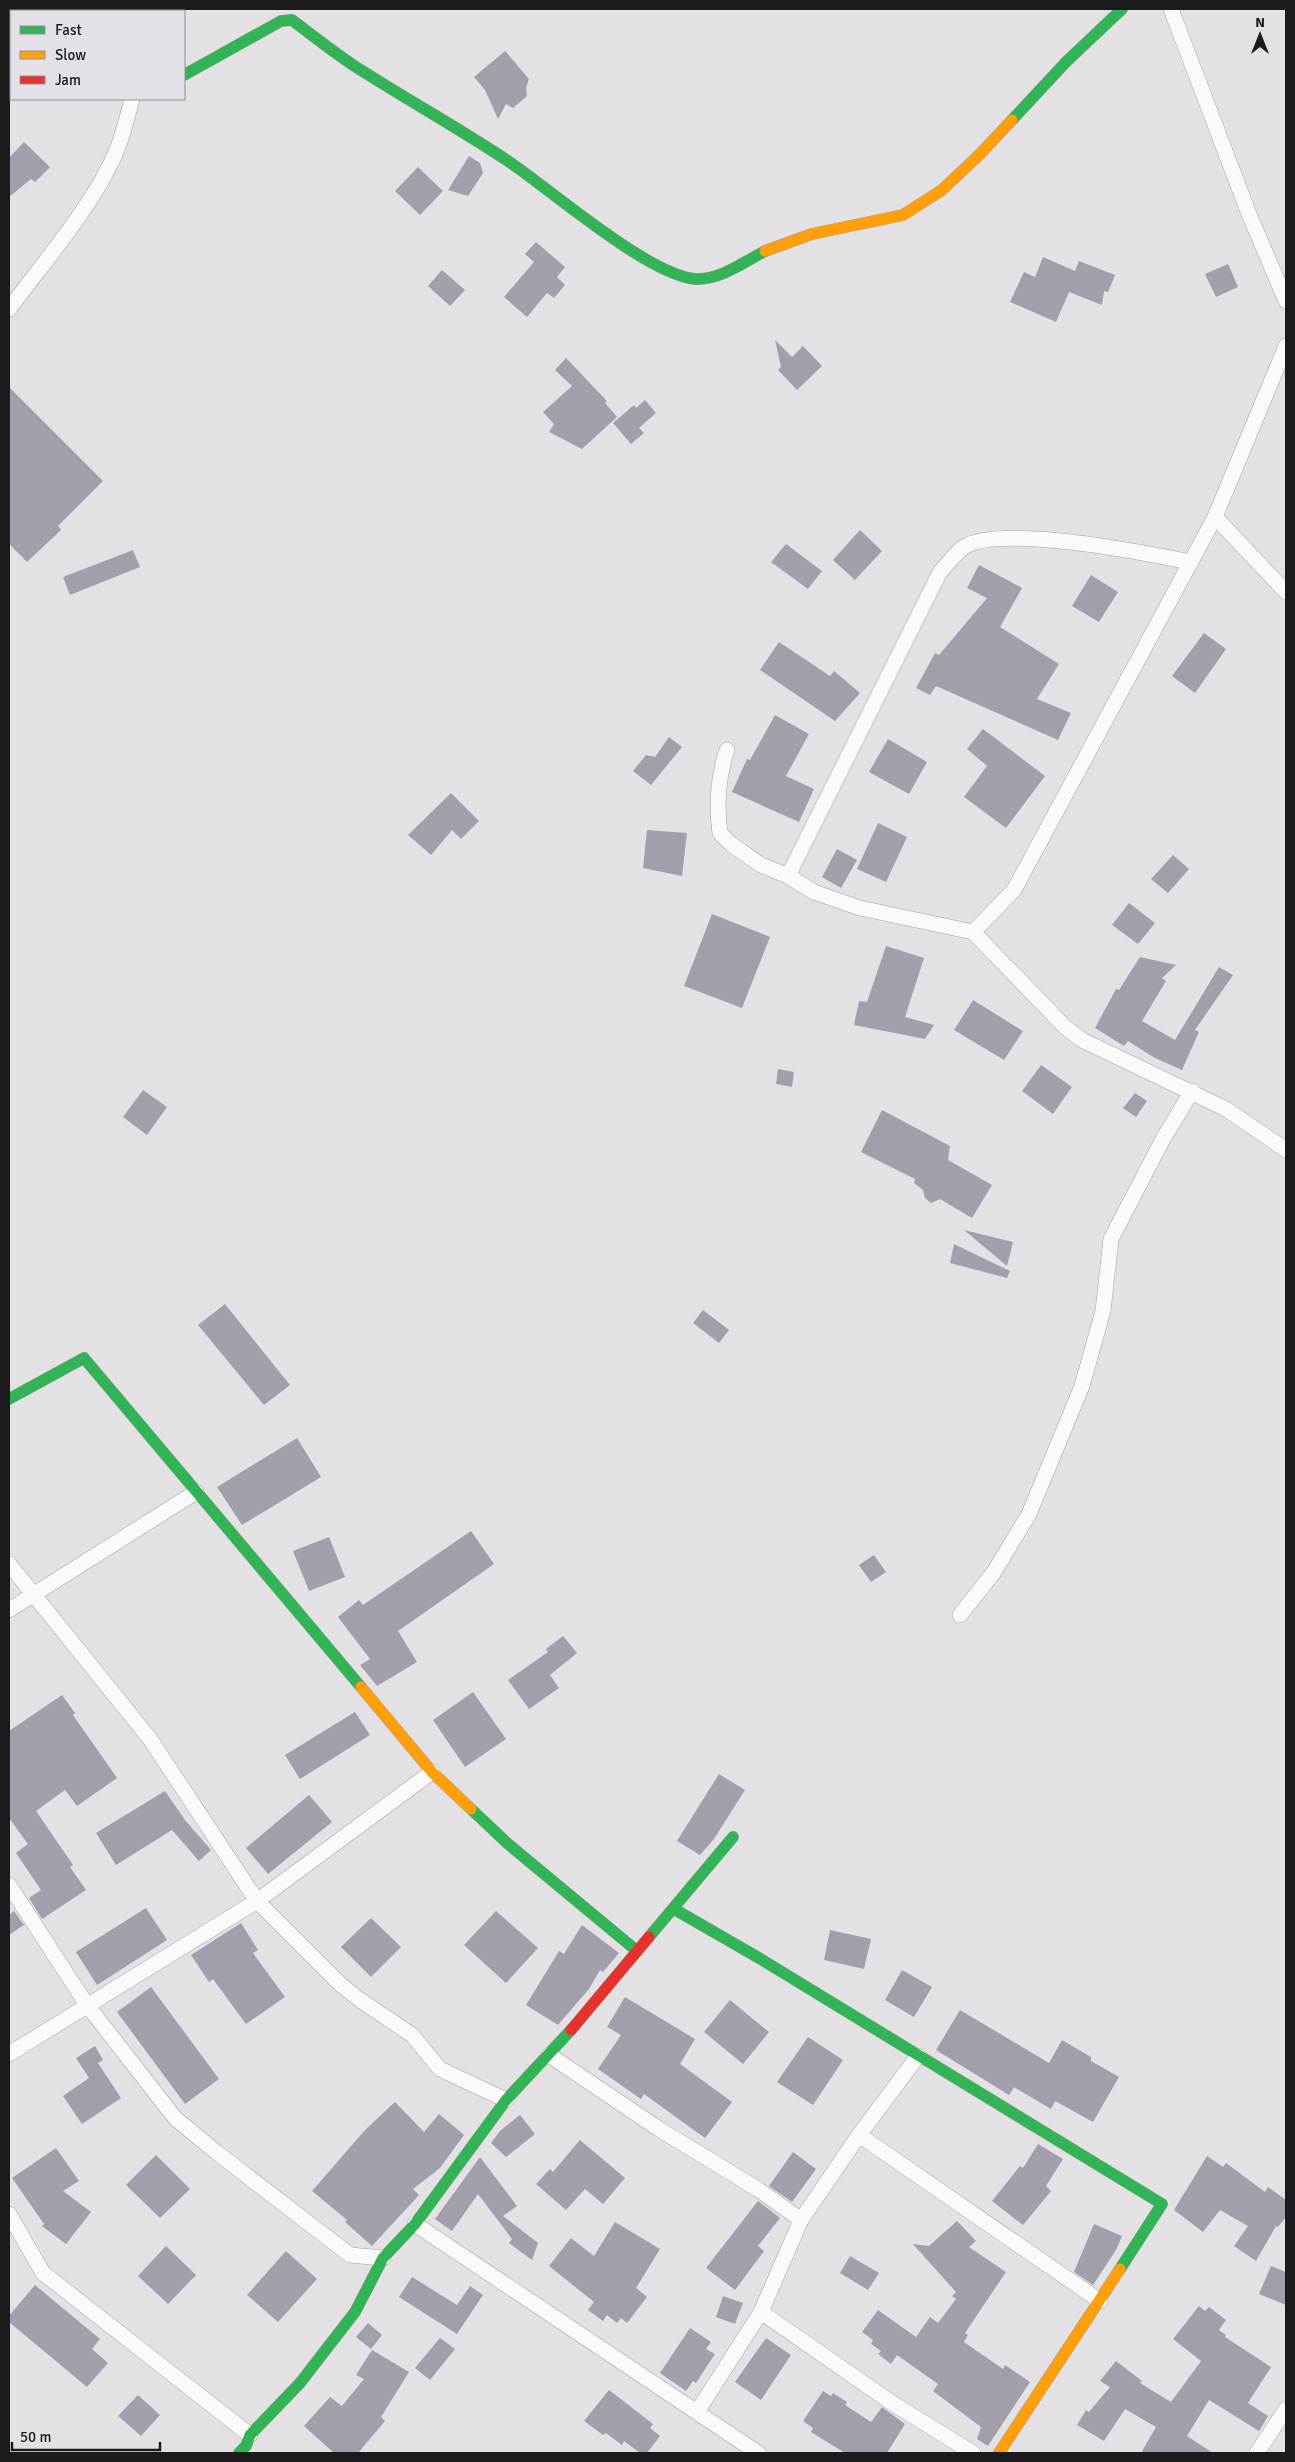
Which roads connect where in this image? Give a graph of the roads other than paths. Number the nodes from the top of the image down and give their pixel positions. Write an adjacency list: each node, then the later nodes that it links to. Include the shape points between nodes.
1 (1122, 9): 3 (street, via 954,178 915,210 804,236 756,254 719,275 694,280 668,272 628,247 510,162 332,51 292,20 281,21)
2 (1171, 9): 5 (street)
3 (185, 74)
4 (134, 100): 6 (street, via 118,148 97,186)
5 (1286, 302)
6 (9, 309)
7 (1286, 346): 8 (street)
8 (1215, 517): 9 (street); 10 (street)
9 (1190, 562): 12 (street, via 1070,541 1002,539 964,547 940,572); 13 (street, via 1014,890)
10 (1286, 592)
11 (728, 750): 12 (street, via 720,772 717,812 720,833 761,865)
12 (788, 876): 13 (street, via 814,892 860,908)
13 (973, 932): 14 (street, via 1065,1028 1082,1040)
14 (1192, 1091): 15 (street, via 1226,1109); 21 (street, via 1111,1239 1103,1311 1082,1386 1029,1514 994,1572)
15 (1286, 1150)
16 (9, 1399): 17 (street, via 84,1358)
17 (196, 1492): 19 (street); 22 (street)
18 (9, 1564): 19 (street)
19 (33, 1594): 20 (street); 25 (street, via 150,1738)
20 (9, 1610)
21 (960, 1615)
22 (432, 1772): 25 (street); 27 (street, via 507,1843)
23 (733, 1837): 26 (street)
24 (9, 1885): 28 (street)
25 (257, 1900): 28 (street); 32 (street, via 340,1984 412,2035 440,2069)
26 (674, 1909): 27 (street); 31 (street)
27 (637, 1951): 30 (street)
28 (87, 2006): 29 (street); 37 (street, via 175,2118 350,2255)
29 (9, 2054)
30 (549, 2055): 32 (street); 35 (street)
31 (918, 2056): 33 (street); 38 (street, via 1162,2204)
32 (506, 2100): 36 (street)
33 (859, 2134): 35 (street); 38 (street)
34 (9, 2214): 42 (street, via 43,2273)
35 (801, 2220): 39 (street)
36 (415, 2224): 37 (street); 41 (street)
37 (383, 2258): 42 (street, via 355,2312 300,2383)
38 (1100, 2301): 46 (street)
39 (761, 2312): 41 (street); 45 (street, via 892,2403)
40 (1286, 2409): 47 (street)
41 (697, 2412): 44 (street)
42 (250, 2435): 43 (street)
43 (239, 2453)
44 (758, 2453)
45 (973, 2453)
46 (999, 2453)
47 (1256, 2453)

